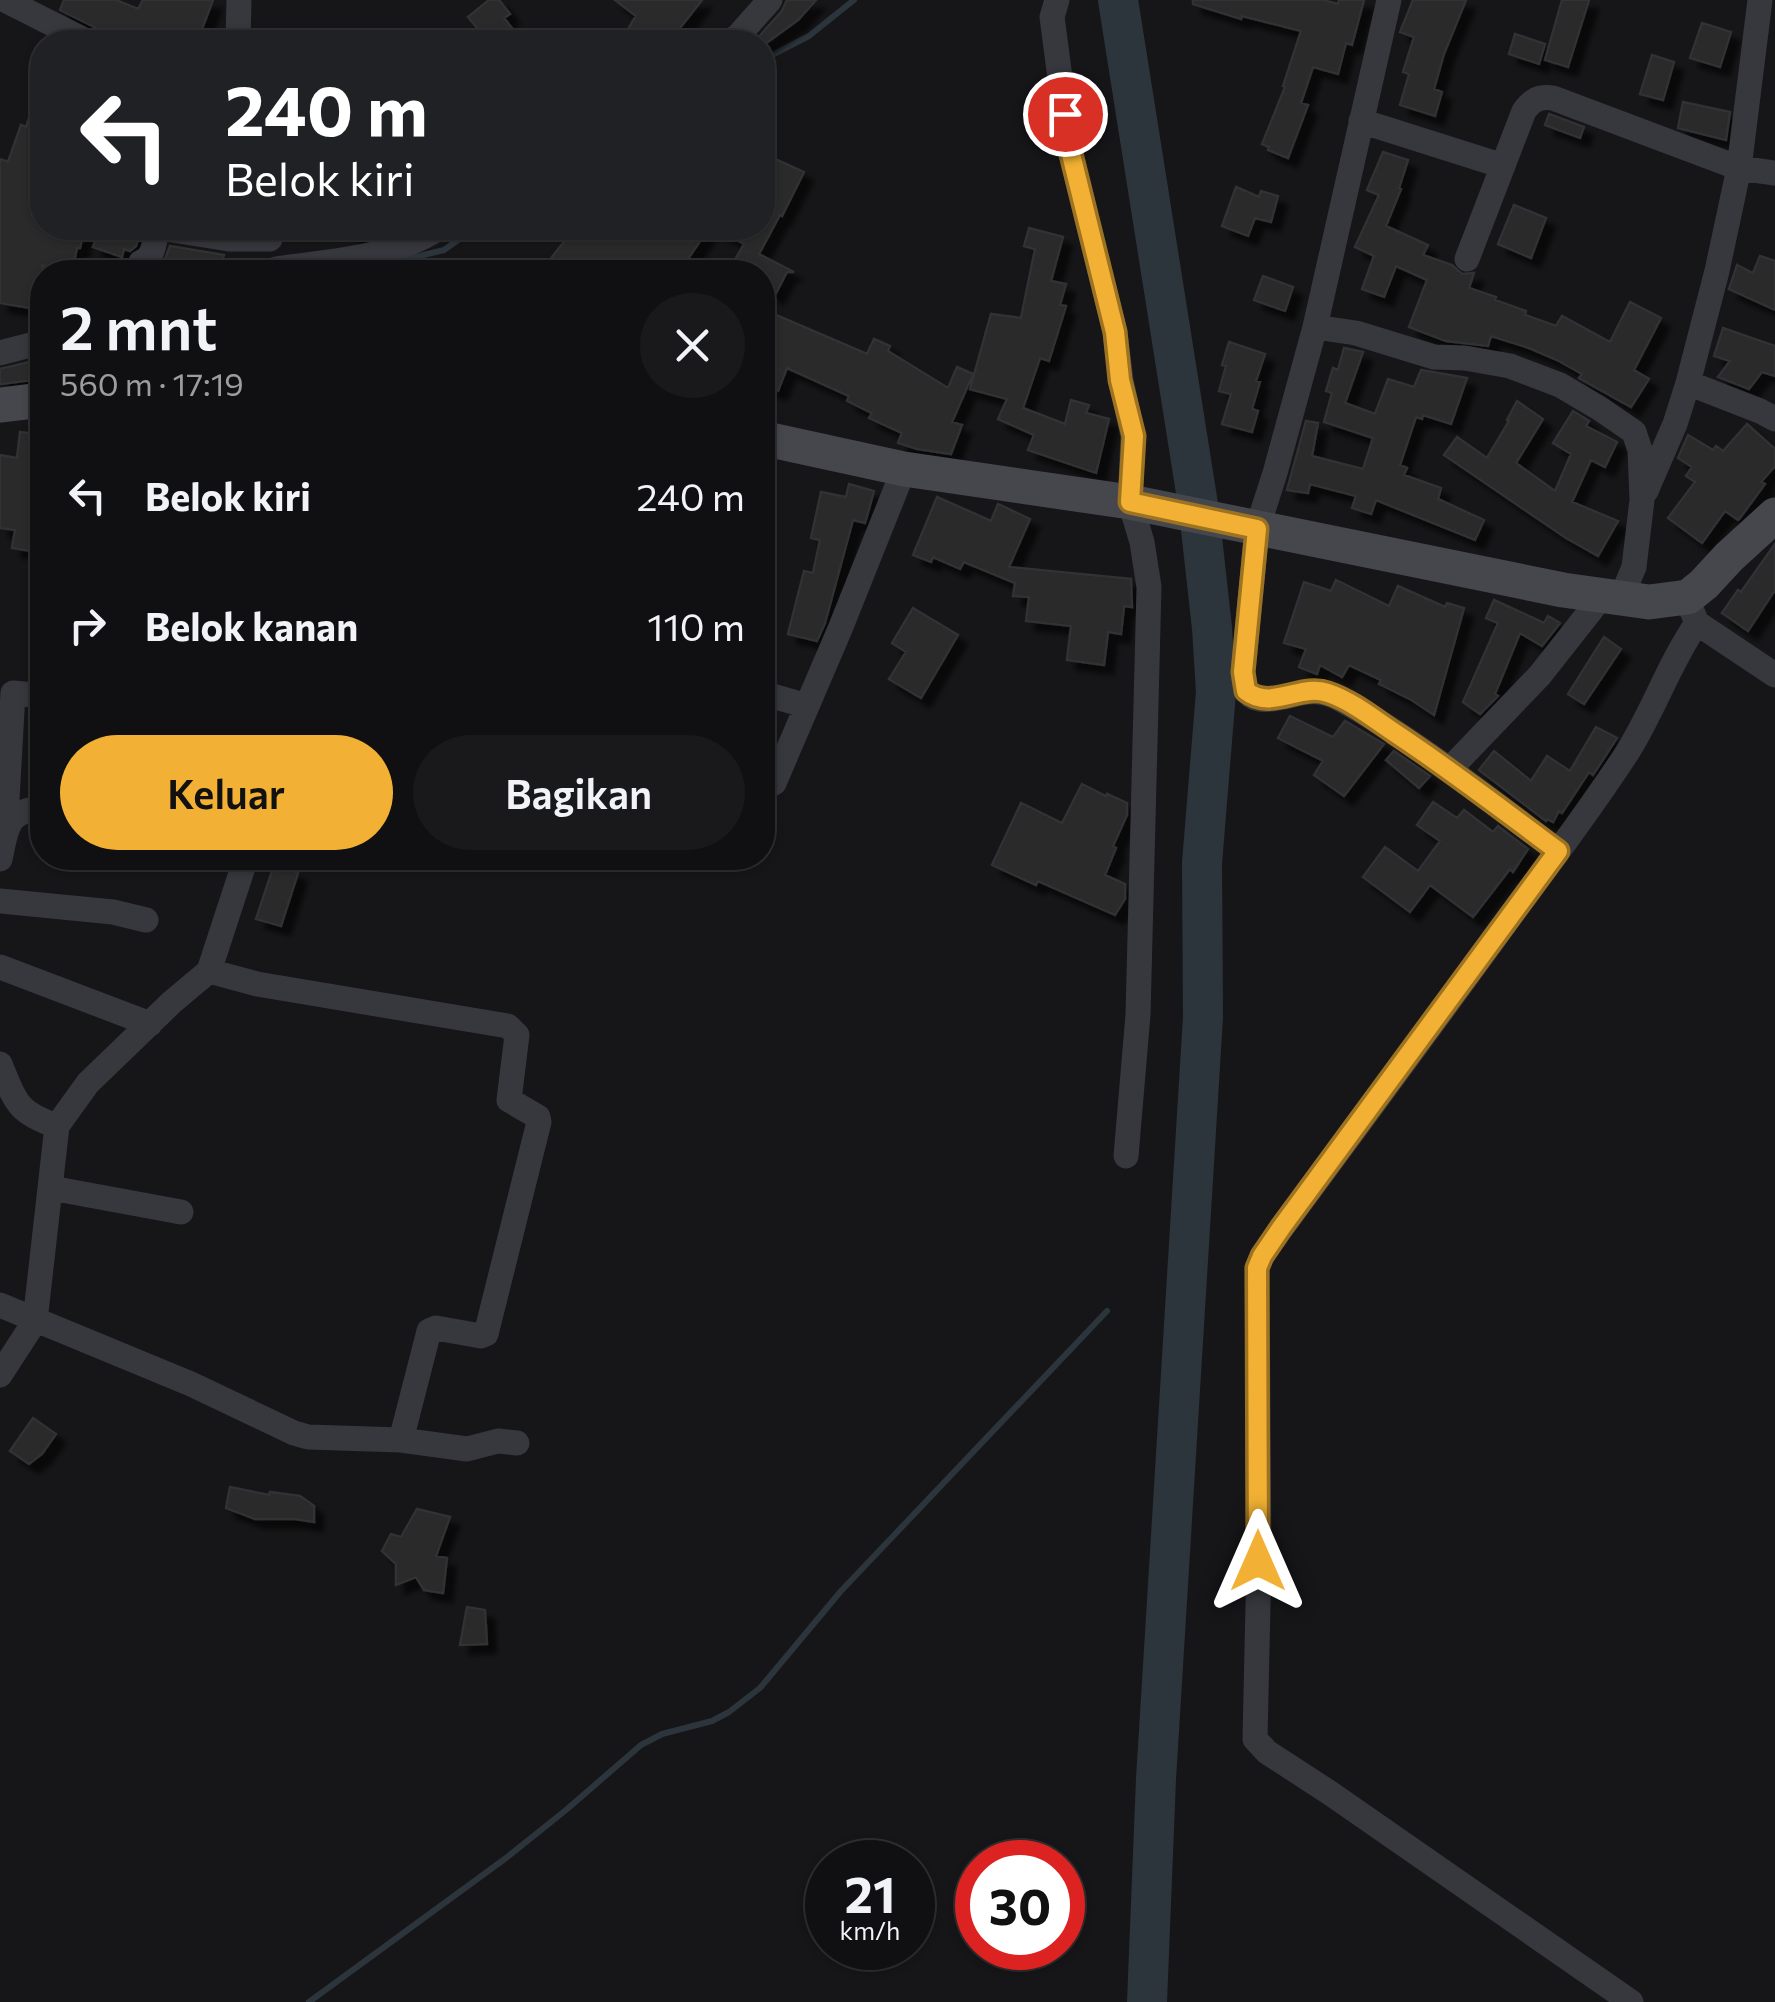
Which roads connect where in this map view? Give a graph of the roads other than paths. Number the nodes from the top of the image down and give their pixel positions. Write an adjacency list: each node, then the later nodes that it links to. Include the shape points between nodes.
1 (5, 0): 7 (street)
2 (239, 0): 8 (street)
3 (770, 0): 9 (street)
4 (1056, 0): 27 (street, via 1052,17 1069,146 1115,332 1134,436)
5 (1389, 0): 10 (street)
6 (1760, 0): 12 (street)
7 (64, 30)
8 (238, 30)
9 (743, 30)
10 (1362, 121): 11 (street); 17 (street)
11 (1504, 166): 12 (street, via 1524,111 1545,97); 15 (street)
12 (1739, 168): 13 (street); 20 (street)
13 (1775, 173)
14 (414, 240): 16 (street)
15 (1467, 259)
16 (337, 260)
17 (1315, 327): 26 (street, via 1434,358 1510,366 1560,386 1634,432); 29 (street, via 1276,473)
18 (30, 345): 19 (street)
19 (0, 353)
20 (1688, 383): 23 (street); 26 (street)
21 (30, 402): 22 (main road)
22 (0, 406)
23 (1775, 419)
24 (775, 441): 25 (main road)
25 (904, 469): 27 (main road); 35 (street)
26 (1642, 500): 30 (street, via 1634,567)
27 (1136, 503): 29 (main road); 49 (street, via 1149,586 1138,1015)
28 (1775, 515): 31 (main road, via 1704,584)
29 (1249, 527): 30 (main road); 36 (street, via 1246,691 1265,699 1328,693)
30 (1612, 596): 31 (main road); 36 (street)
31 (1692, 610): 32 (street); 40 (street, via 1638,735)
32 (1775, 674)
33 (6, 693): 39 (street)
34 (775, 696): 35 (street)
35 (807, 706): 37 (street)
36 (1449, 770): 40 (street)
37 (775, 780)
38 (30, 809): 39 (street, via 15,814)
39 (3, 846)
40 (1558, 851): 57 (street, via 1257,1268 1254,1729 1268,1752)
41 (242, 870): 45 (street)
42 (0, 901): 43 (street)
43 (146, 920)
44 (0, 968): 46 (street)
45 (209, 971): 46 (street); 55 (street, via 508,1026 517,1034 509,1100 539,1122 486,1334 429,1330)
46 (150, 1024): 48 (street, via 88,1083)
47 (0, 1064): 48 (street, via 25,1112)
48 (58, 1126): 50 (street)
49 (1126, 1156)
50 (52, 1188): 51 (street); 53 (street)
51 (181, 1212)
52 (0, 1305): 53 (street)
53 (35, 1321): 54 (street); 55 (street, via 294,1433)
54 (0, 1375)
55 (401, 1440): 56 (street, via 467,1449)
56 (517, 1443)
57 (1631, 2002)

